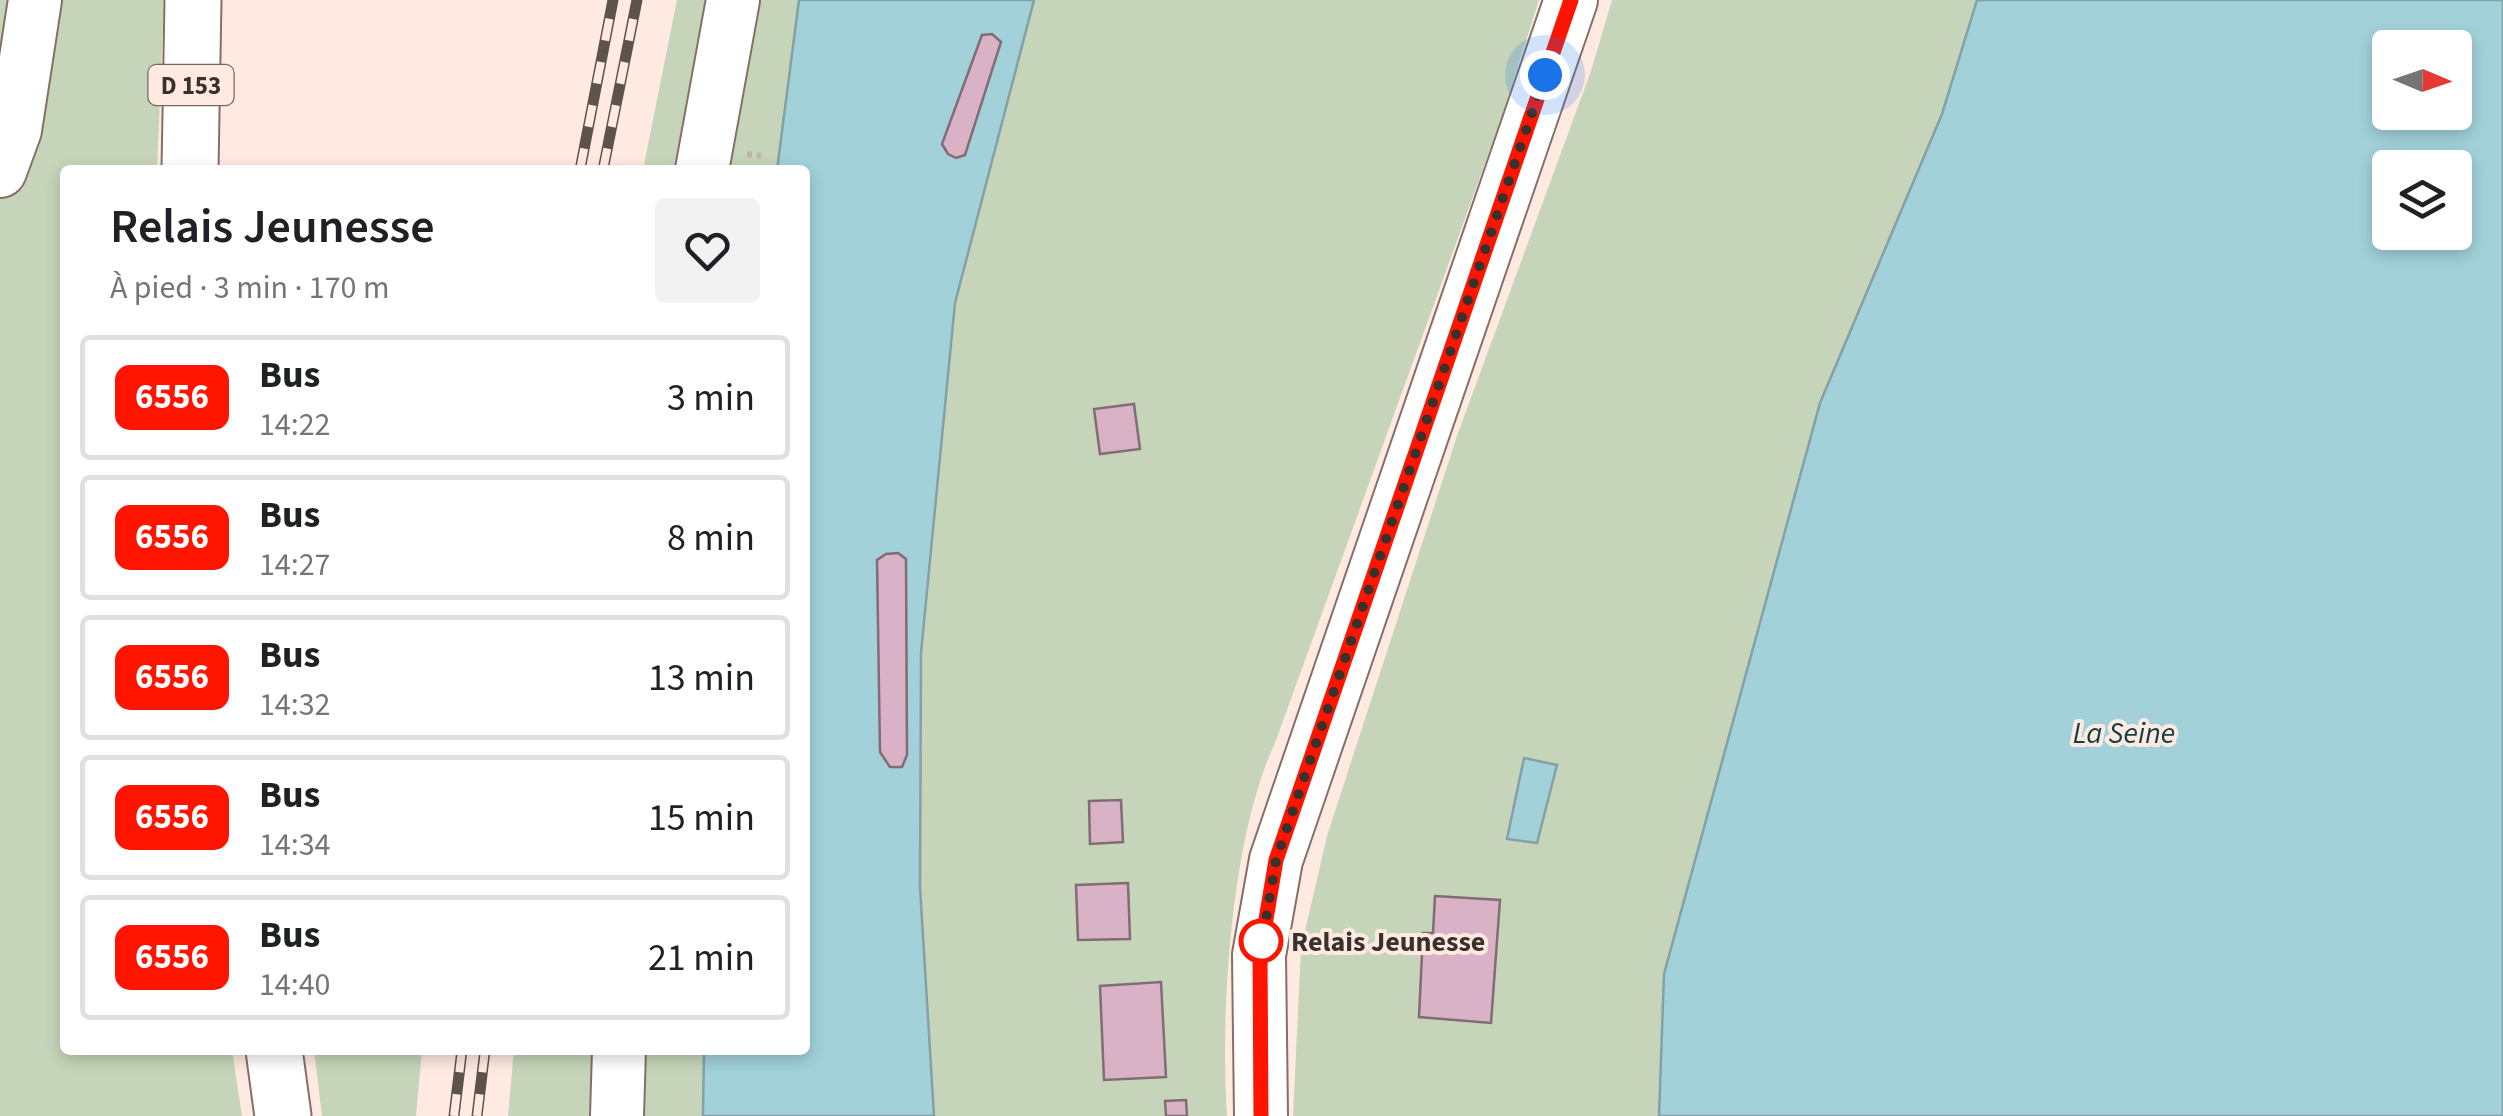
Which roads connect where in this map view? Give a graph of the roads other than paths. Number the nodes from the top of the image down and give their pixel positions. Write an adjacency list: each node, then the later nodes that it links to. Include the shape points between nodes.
1 (35, 0): 9 (street, via 15,130)
2 (193, 0): 6 (main road, D 153)
3 (222, 0): 7 (main road, D 153)
4 (733, 0): 8 (street)
5 (1571, 0): 14 (street, via 1276,860 1260,955)
6 (190, 165)
7 (218, 165)
8 (703, 165)
9 (0, 170)
10 (275, 1055): 12 (main road)
11 (618, 1055): 13 (street)
12 (283, 1116)
13 (617, 1116)
14 (1262, 1116)

